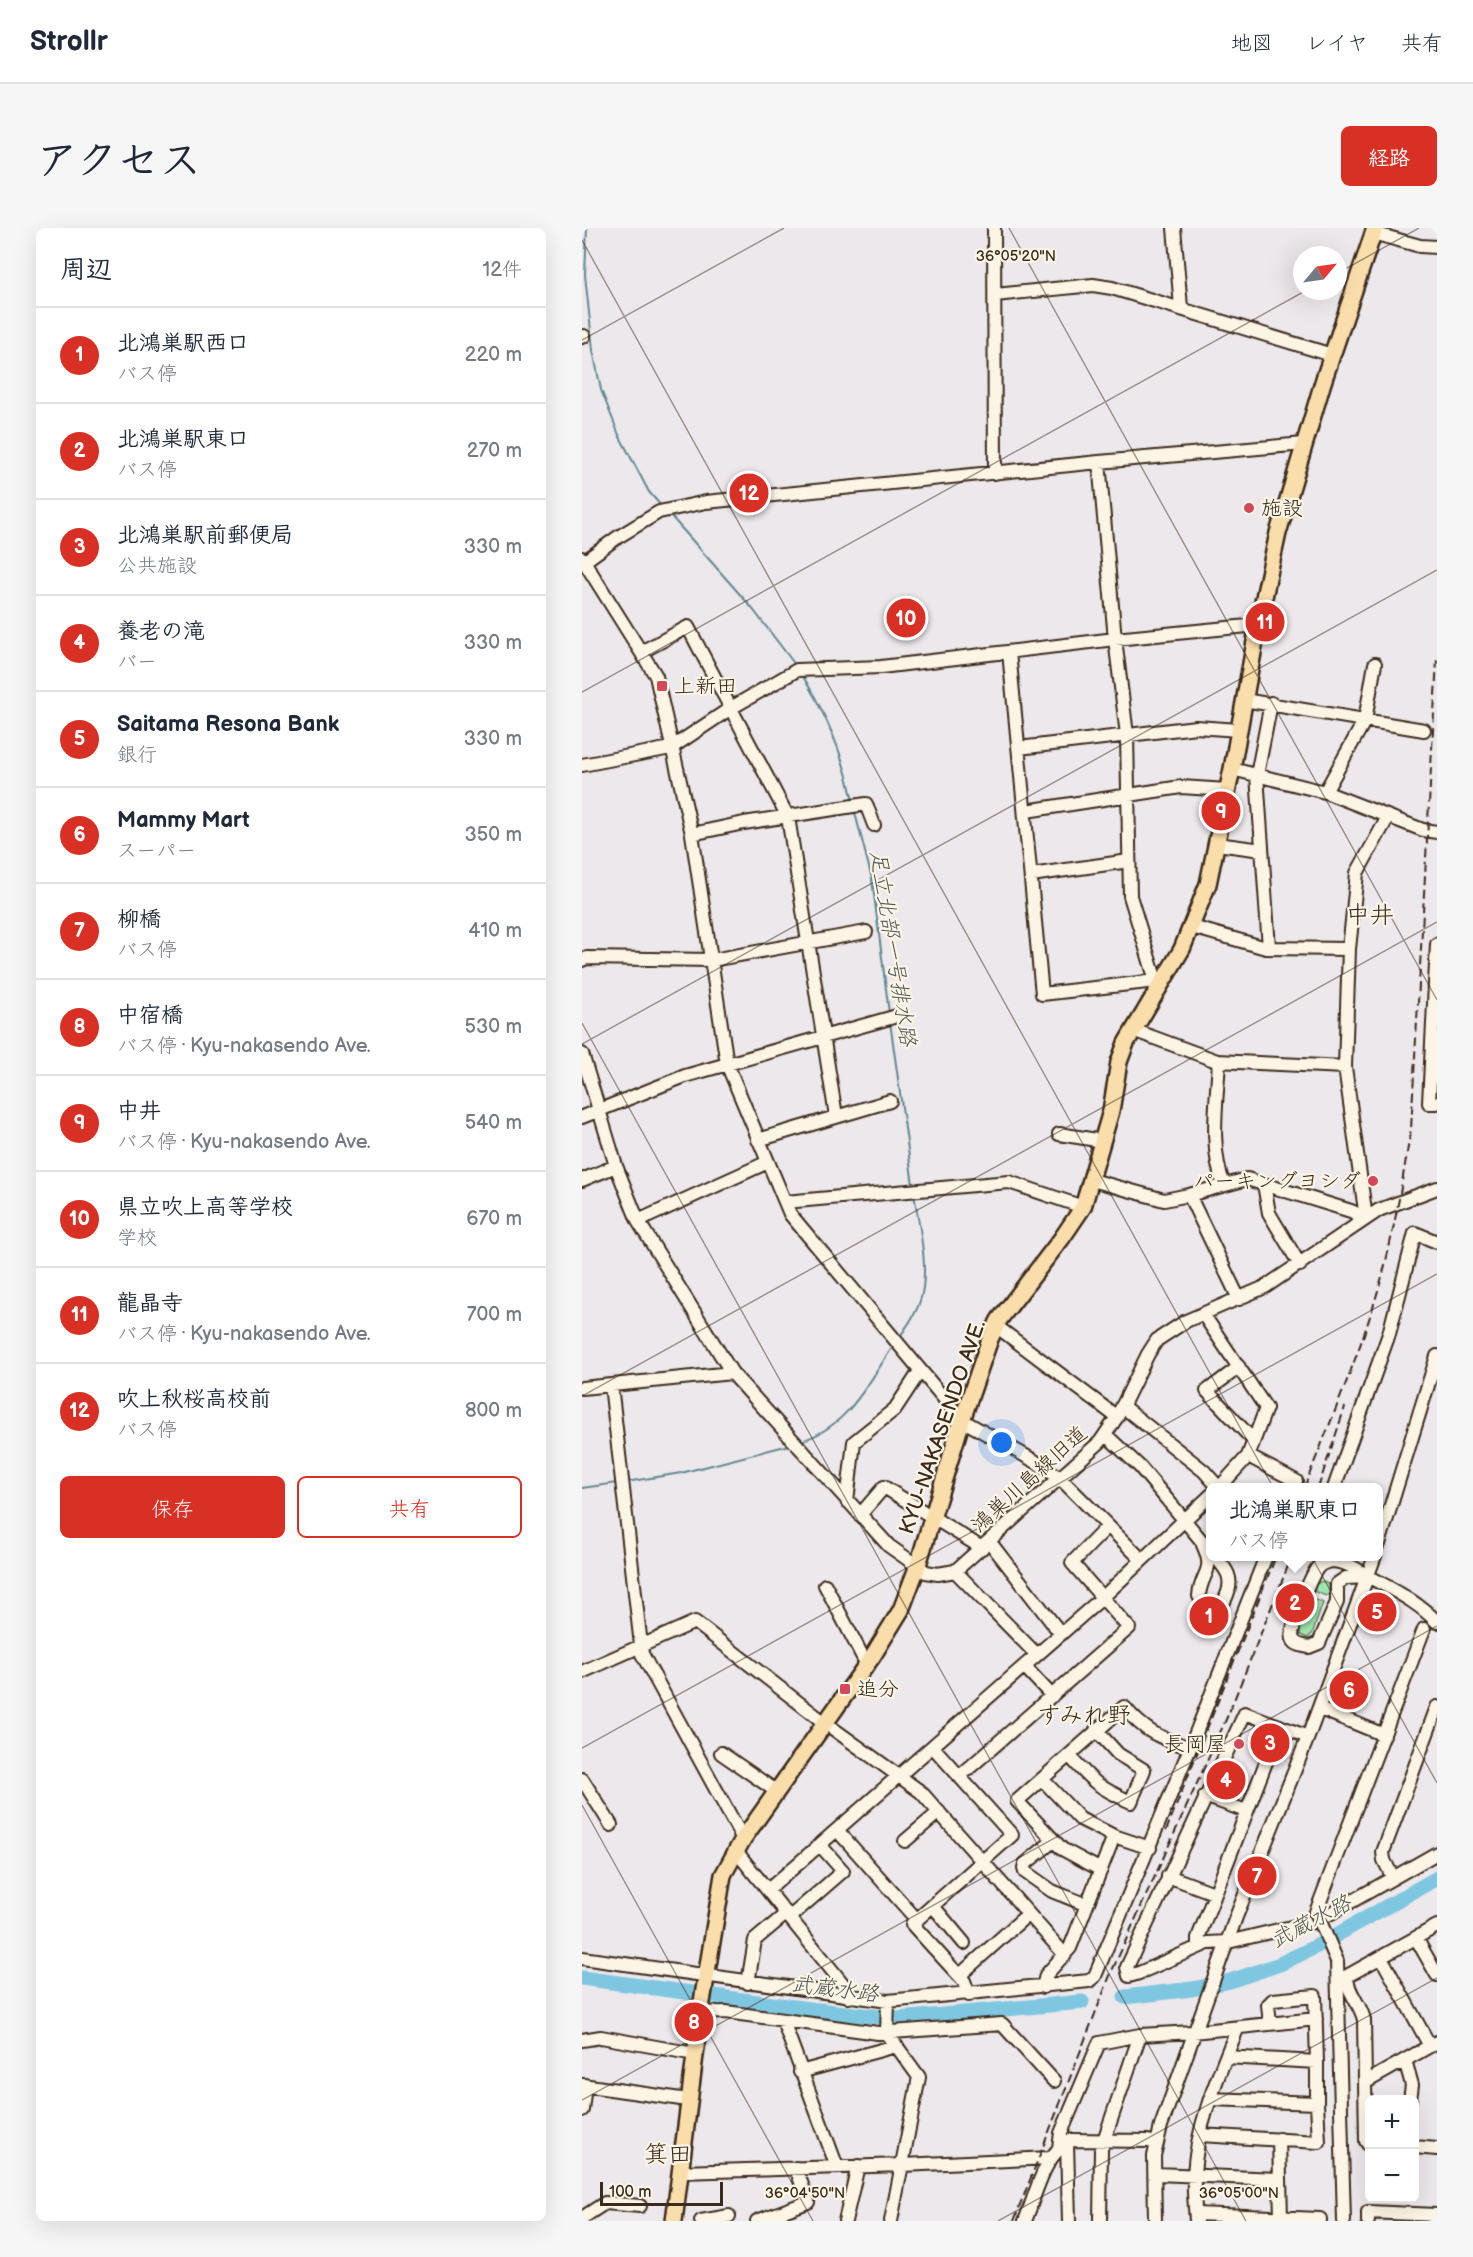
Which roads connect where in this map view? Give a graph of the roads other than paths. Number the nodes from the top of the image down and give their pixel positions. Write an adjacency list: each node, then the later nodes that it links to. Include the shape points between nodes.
1 (994, 228): 5 (street)
2 (1174, 228): 6 (street)
3 (1374, 230): 4 (street); 7 (main road, KYU-NAKASENDO AVE.)
4 (1437, 248)
5 (995, 295): 6 (street, via 1093,285); 10 (street)
6 (1181, 307): 7 (street)
7 (1332, 355): 8 (main road, KYU-NAKASENDO AVE.)
8 (1304, 444): 9 (street); 12 (main road, KYU-NAKASENDO AVE., via 1278,533)
9 (1099, 462): 10 (street); 13 (street)
10 (995, 473): 11 (street, via 678,507 659,512)
11 (583, 561): 14 (street)
12 (1258, 625): 13 (street); 17 (main road, KYU-NAKASENDO AVE.)
13 (1115, 639): 15 (street); 23 (street)
14 (641, 652): 19 (street, via 688,627); 24 (street, via 656,676)
15 (1009, 652): 19 (street, via 881,667 797,670); 25 (street)
16 (1375, 664): 20 (street)
17 (1244, 700): 18 (street); 21 (main road, KYU-NAKASENDO AVE.)
18 (1271, 703): 20 (street); 28 (street)
19 (731, 708): 24 (street); 33 (street)
20 (1365, 720): 22 (street); 30 (street)
21 (1239, 730): 23 (street, via 1196,727); 27 (main road, KYU-NAKASENDO AVE.)
22 (1424, 730)
23 (1127, 735): 25 (street); 31 (street)
24 (671, 748): 26 (street); 37 (street)
25 (1019, 748): 32 (street)
26 (582, 765)
27 (1232, 769): 28 (street); 29 (main road, KYU-NAKASENDO AVE.)
28 (1257, 775): 30 (street); 39 (street)
29 (1227, 790): 31 (street, via 1181,787); 38 (main road, KYU-NAKASENDO AVE.)
30 (1324, 792): 34 (street)
31 (1128, 794): 32 (street); 40 (street)
32 (1026, 811): 41 (street)
33 (788, 817): 35 (street, via 866,804); 37 (street); 44 (street)
34 (1388, 817): 36 (street); 47 (street, via 1357,873)
35 (874, 825)
36 (1437, 832)
37 (692, 834): 50 (street)
38 (1216, 844): 39 (street); 42 (main road, KYU-NAKASENDO AVE., via 1208,884)
39 (1262, 850): 46 (street)
40 (1129, 861): 41 (street); 51 (street, via 1130,896)
41 (1031, 875): 51 (street, via 1042,994)
42 (1192, 927): 46 (street); 51 (main road, KYU-NAKASENDO AVE., via 1182,949)
43 (866, 932): 44 (street)
44 (808, 943): 50 (street); 54 (street)
45 (1437, 944): 48 (street)
46 (1269, 948): 47 (street)
47 (1349, 949): 58 (street)
48 (1437, 956): 60 (street, via 1429,1103)
49 (582, 960): 50 (street)
50 (712, 960): 57 (street)
51 (1158, 982): 53 (main road, KYU-NAKASENDO AVE.)
52 (892, 1018): 54 (street)
53 (1133, 1030): 56 (street); 66 (main road, KYU-NAKASENDO AVE., via 1119,1062)
54 (823, 1036): 57 (street); 62 (street)
55 (582, 1054): 61 (street)
56 (1220, 1061): 58 (street); 72 (street, via 1217,1168)
57 (727, 1064): 61 (street); 65 (street)
58 (1345, 1067): 77 (street)
59 (890, 1101): 62 (street)
60 (1437, 1103)
61 (599, 1110): 63 (street); 68 (street)
62 (836, 1116): 65 (street)
63 (582, 1117)
64 (1059, 1134): 66 (street)
65 (758, 1140): 67 (street)
66 (1103, 1141): 70 (main road, KYU-NAKASENDO AVE.)
67 (768, 1162): 75 (street); 78 (street)
68 (616, 1166): 69 (street); 78 (street)
69 (582, 1180)
70 (1092, 1180): 74 (street, via 1164,1200); 76 (main road, KYU-NAKASENDO AVE.)
71 (1264, 1184): 72 (street, via 1247,1179); 77 (street); 80 (street, via 1269,1213)
72 (1224, 1185): 74 (street)
73 (1437, 1188): 77 (street, 鴻巣川島線旧道)
74 (1190, 1195): 81 (street)
75 (785, 1202): 76 (street, via 1009,1182); 86 (street, via 790,1214)
76 (1083, 1207): 83 (main road, KYU-NAKASENDO AVE.)
77 (1366, 1218): 80 (street, 鴻巣川島線旧道)
78 (638, 1221): 87 (street)
79 (1437, 1242): 99 (street, via 1415,1233 1389,1334)
80 (1300, 1265): 81 (street, 鴻巣川島線旧道)
81 (1239, 1299): 82 (street, 鴻巣川島線旧道)
82 (1203, 1314): 85 (street); 90 (street, 鴻巣川島線旧道, via 1157,1340)
83 (996, 1326): 90 (street); 91 (main road, KYU-NAKASENDO AVE.)
84 (1437, 1356): 104 (street)
85 (1239, 1367): 93 (street, via 1266,1408); 93 (street, via 1207,1391)
86 (920, 1371): 91 (street); 101 (street, via 895,1409 854,1442)
87 (732, 1373): 88 (street); 101 (street)
88 (611, 1385): 89 (street); 122 (street)
89 (582, 1388)
90 (1119, 1412): 92 (street, 鴻巣川島線旧道); 96 (street, via 1204,1471)
91 (962, 1420): 95 (street); 103 (main road, KYU-NAKASENDO AVE.)
92 (1106, 1435): 95 (street, 鴻巣川島線旧道); 105 (street, via 1140,1467)
93 (1253, 1440): 94 (street)
94 (1248, 1456): 97 (street); 98 (street)
95 (1061, 1479): 106 (street); 107 (street, 鴻巣川島線旧道)
96 (1215, 1483)
97 (1224, 1483)
98 (1295, 1483)
99 (1336, 1483)
100 (1206, 1500): 105 (street)
101 (847, 1501): 102 (street)
102 (860, 1515): 103 (street, via 884,1487); 114 (street)
103 (933, 1516): 107 (street); 114 (main road, KYU-NAKASENDO AVE.)
104 (1383, 1516)
105 (1184, 1520): 108 (street); 109 (street)
106 (1108, 1526): 109 (street); 118 (street, via 1072,1563)
107 (985, 1544): 115 (street, 鴻巣川島線旧道); 121 (street)
108 (1206, 1547)
109 (1142, 1560): 118 (street)
110 (1209, 1561): 111 (street, via 1199,1596 1204,1604 1216,1608 1224,1602 1230,1583)
111 (1218, 1561)
112 (1264, 1561): 136 (street)
113 (1374, 1561): 116 (street)
114 (917, 1568): 115 (street, via 938,1574); 124 (main road, KYU-NAKASENDO AVE., via 901,1610)
115 (955, 1571): 123 (street)
116 (1369, 1577): 116 (street, via 1346,1578 1337,1584 1337,1602 1319,1642 1309,1647 1295,1642 1292,1629 1321,1564 1335,1561); 119 (street, via 1410,1598); 134 (street)
117 (825, 1585): 124 (street)
118 (1101, 1598): 121 (street); 127 (street, via 1129,1628)
119 (1437, 1622)
120 (1424, 1629): 133 (street)
121 (1060, 1634): 123 (street)
122 (640, 1647): 126 (street); 130 (street, via 694,1622); 152 (street)
123 (1037, 1655): 125 (street)
124 (867, 1665): 130 (main road, KYU-NAKASENDO AVE.)
125 (1024, 1666): 127 (street); 135 (street)
126 (582, 1672)
127 (1052, 1696): 140 (street)
128 (1437, 1707): 159 (street, via 1383,1852)
129 (1323, 1710): 133 (street)
130 (825, 1723): 139 (street); 143 (main road, KYU-NAKASENDO AVE.)
131 (1280, 1726): 134 (street); 144 (street, via 1245,1713); 145 (street)
132 (1096, 1730): 136 (street, via 1124,1707 1137,1724 1152,1734); 138 (street); 138 (street, via 1118,1754 1144,1770 1131,1802 1104,1791)
133 (1384, 1735): 240 (street, bridge, via 1316,1912 1337,1961)
134 (1308, 1737): 170 (street)
135 (933, 1747): 139 (street); 140 (street)
136 (1190, 1748): 154 (street)
137 (721, 1753): 143 (street)
138 (1069, 1755): 142 (street)
139 (899, 1776): 146 (street); 148 (street)
140 (960, 1776): 156 (street, via 1012,1835)
141 (582, 1779): 147 (street)
142 (1042, 1779): 149 (street, via 1076,1816); 151 (street, via 1017,1801)
143 (776, 1791): 152 (main road, KYU-NAKASENDO AVE.)
144 (1205, 1796): 145 (street); 158 (street)
145 (1246, 1811): 161 (street)
146 (939, 1812): 150 (street); 156 (street)
147 (611, 1825)
148 (837, 1830): 153 (street); 166 (street)
149 (1114, 1836): 154 (street); 157 (street)
150 (905, 1841)
151 (1053, 1841): 157 (street); 162 (street, via 1025,1864 1025,1872 1052,1891)
152 (739, 1845): 160 (street); 177 (main road, KYU-NAKASENDO AVE., via 723,1875)
153 (819, 1845): 160 (street); 165 (street, via 843,1871)
154 (1150, 1848): 179 (street, via 1095,1976 1089,1982)
155 (1437, 1853): 159 (street)
156 (982, 1862): 163 (street); 164 (street)
157 (1101, 1870): 162 (street)
158 (1168, 1876): 161 (street); 171 (street, via 1127,1972 1132,1976)
159 (1393, 1878): 170 (street, via 1317,1921)
160 (768, 1890): 165 (street)
161 (1214, 1893): 171 (street)
162 (1087, 1905): 172 (street)
163 (933, 1906): 166 (street); 169 (street)
164 (1028, 1914): 172 (street); 175 (street)
165 (789, 1915): 178 (street, via 755,1940); 181 (street)
166 (917, 1920): 175 (street, via 912,1924)
167 (1437, 1926): 168 (street)
168 (1416, 1938): 173 (street); 176 (street)
169 (964, 1942)
170 (1227, 1945): 171 (street, via 1208,1943); 189 (street)
171 (1198, 1947)
172 (1065, 1955): 179 (street, via 1044,1977)
173 (1381, 1957): 192 (street); 200 (street, via 1347,1976 1347,1985 1364,2020)
174 (582, 1958): 177 (street)
175 (960, 1975): 180 (street)
176 (1437, 1975)
177 (705, 1978): 178 (street); 183 (main road, KYU-NAKASENDO AVE.)
178 (748, 1983): 181 (street)
179 (1043, 1987): 180 (street)
180 (969, 1995): 182 (street)
181 (849, 1997): 182 (street)
182 (888, 2005): 188 (street)
183 (701, 2009): 185 (street); 194 (main road, KYU-NAKASENDO AVE.)
184 (1316, 2019): 186 (street); 186 (street, via 1315,1996 1273,2000 1268,2005); 197 (street)
185 (783, 2021): 188 (street, via 864,2032); 198 (street)
186 (1270, 2023): 187 (street)
187 (1238, 2027): 189 (street); 195 (street)
188 (887, 2030): 193 (street); 199 (street, via 1002,2024)
189 (1193, 2032): 190 (street); 211 (street)
190 (1140, 2035): 210 (street); 212 (street, via 1100,2043 1061,2133)
191 (582, 2040): 194 (street, via 601,2037)
192 (1433, 2044): 196 (street)
193 (896, 2046): 198 (street); 216 (street, via 919,2077)
194 (695, 2054): 205 (main road, KYU-NAKASENDO AVE.)
195 (1226, 2057): 197 (street); 204 (street)
196 (1405, 2060): 200 (street); 203 (street)
197 (1317, 2062): 206 (street)
198 (800, 2072): 218 (street)
199 (1054, 2081)
200 (1366, 2082): 202 (street)
201 (584, 2085): 205 (street); 207 (street)
202 (1366, 2095)
203 (1411, 2095)
204 (1210, 2099): 206 (street); 208 (street)
205 (688, 2100): 220 (main road, KYU-NAKASENDO AVE.)
206 (1317, 2103): 209 (street, via 1319,2142)
207 (582, 2110)
208 (1200, 2134): 209 (street); 222 (street)
209 (1279, 2139): 223 (street)
210 (1103, 2140): 211 (street); 212 (street, via 1071,2140); 237 (street)
211 (1156, 2143): 221 (street)
212 (1063, 2145): 215 (street); 236 (street)
213 (1419, 2147): 214 (street)
214 (1437, 2149)
215 (1050, 2158): 216 (street); 235 (street)
216 (903, 2165): 217 (street); 234 (street)
217 (858, 2166): 218 (street); 233 (street)
218 (837, 2167): 219 (street)
219 (796, 2168): 220 (street); 232 (street, via 808,2202)
220 (681, 2172): 230 (main road, KYU-NAKASENDO AVE.)
221 (1155, 2174): 222 (street); 238 (street)
222 (1194, 2175): 223 (street); 228 (street)
223 (1280, 2179): 229 (street)
224 (640, 2206): 227 (street, via 605,2203)
225 (1437, 2214): 241 (street, via 1368,2212)
226 (729, 2216): 231 (street)
227 (582, 2218)
228 (1196, 2218): 229 (street)
229 (1281, 2218): 239 (street)
230 (674, 2221)
231 (701, 2221)
232 (757, 2221)
233 (845, 2221)
234 (891, 2221)
235 (1025, 2221)
236 (1068, 2221)
237 (1100, 2221)
238 (1155, 2221)
239 (1320, 2221)
240 (1344, 2221)
241 (1368, 2221)

